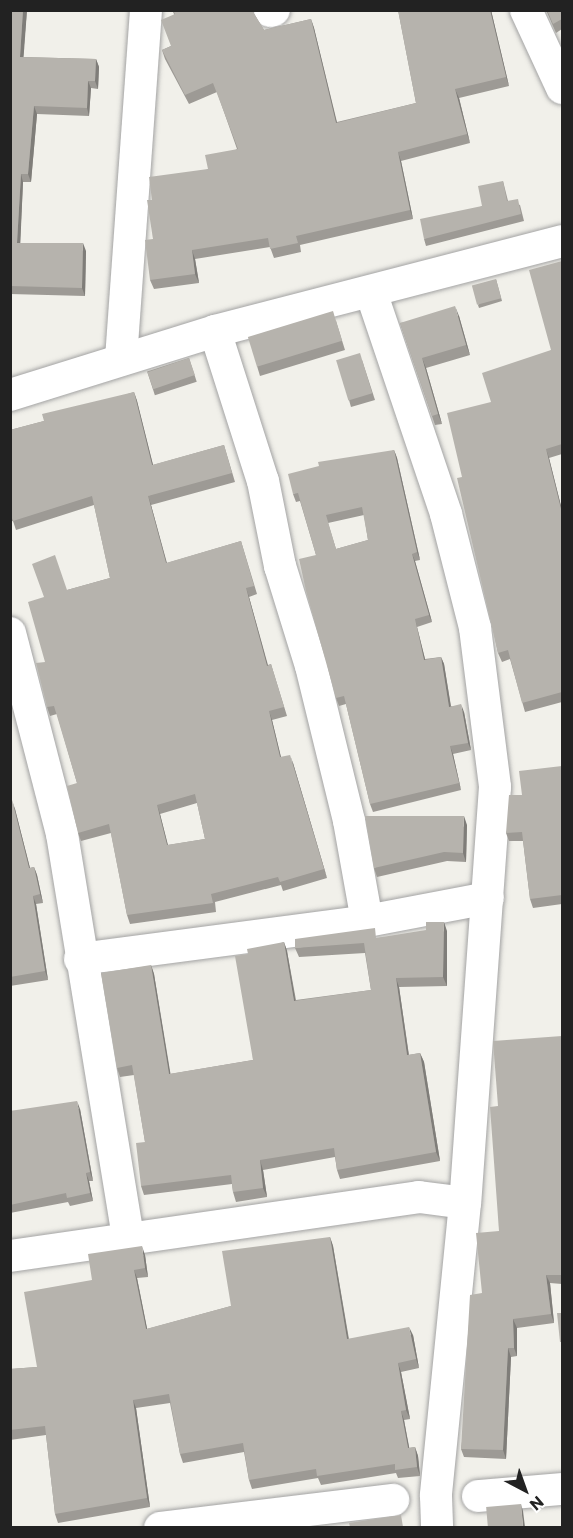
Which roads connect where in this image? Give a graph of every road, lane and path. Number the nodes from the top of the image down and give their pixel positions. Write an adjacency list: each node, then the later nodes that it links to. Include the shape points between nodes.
1 (146, 10): 7 (street)
2 (526, 10): 3 (street)
3 (562, 88)
4 (562, 241): 5 (street)
5 (371, 292): 6 (street); 10 (street, via 446,514 475,628 495,787)
6 (215, 331): 7 (street); 11 (street, via 263,481 280,566 349,821)
7 (121, 359): 8 (street)
8 (10, 395)
9 (10, 633): 12 (street, via 62,834)
10 (488, 898): 11 (street); 13 (street)
11 (367, 921): 12 (street)
12 (80, 959): 14 (street)
13 (465, 1203): 14 (street, via 419,1197); 20 (street, via 442,1413)
14 (128, 1236): 15 (street)
15 (10, 1256)
16 (562, 1489): 17 (street)
17 (478, 1496)
18 (393, 1500): 19 (street)
19 (159, 1527)
20 (437, 1527)

